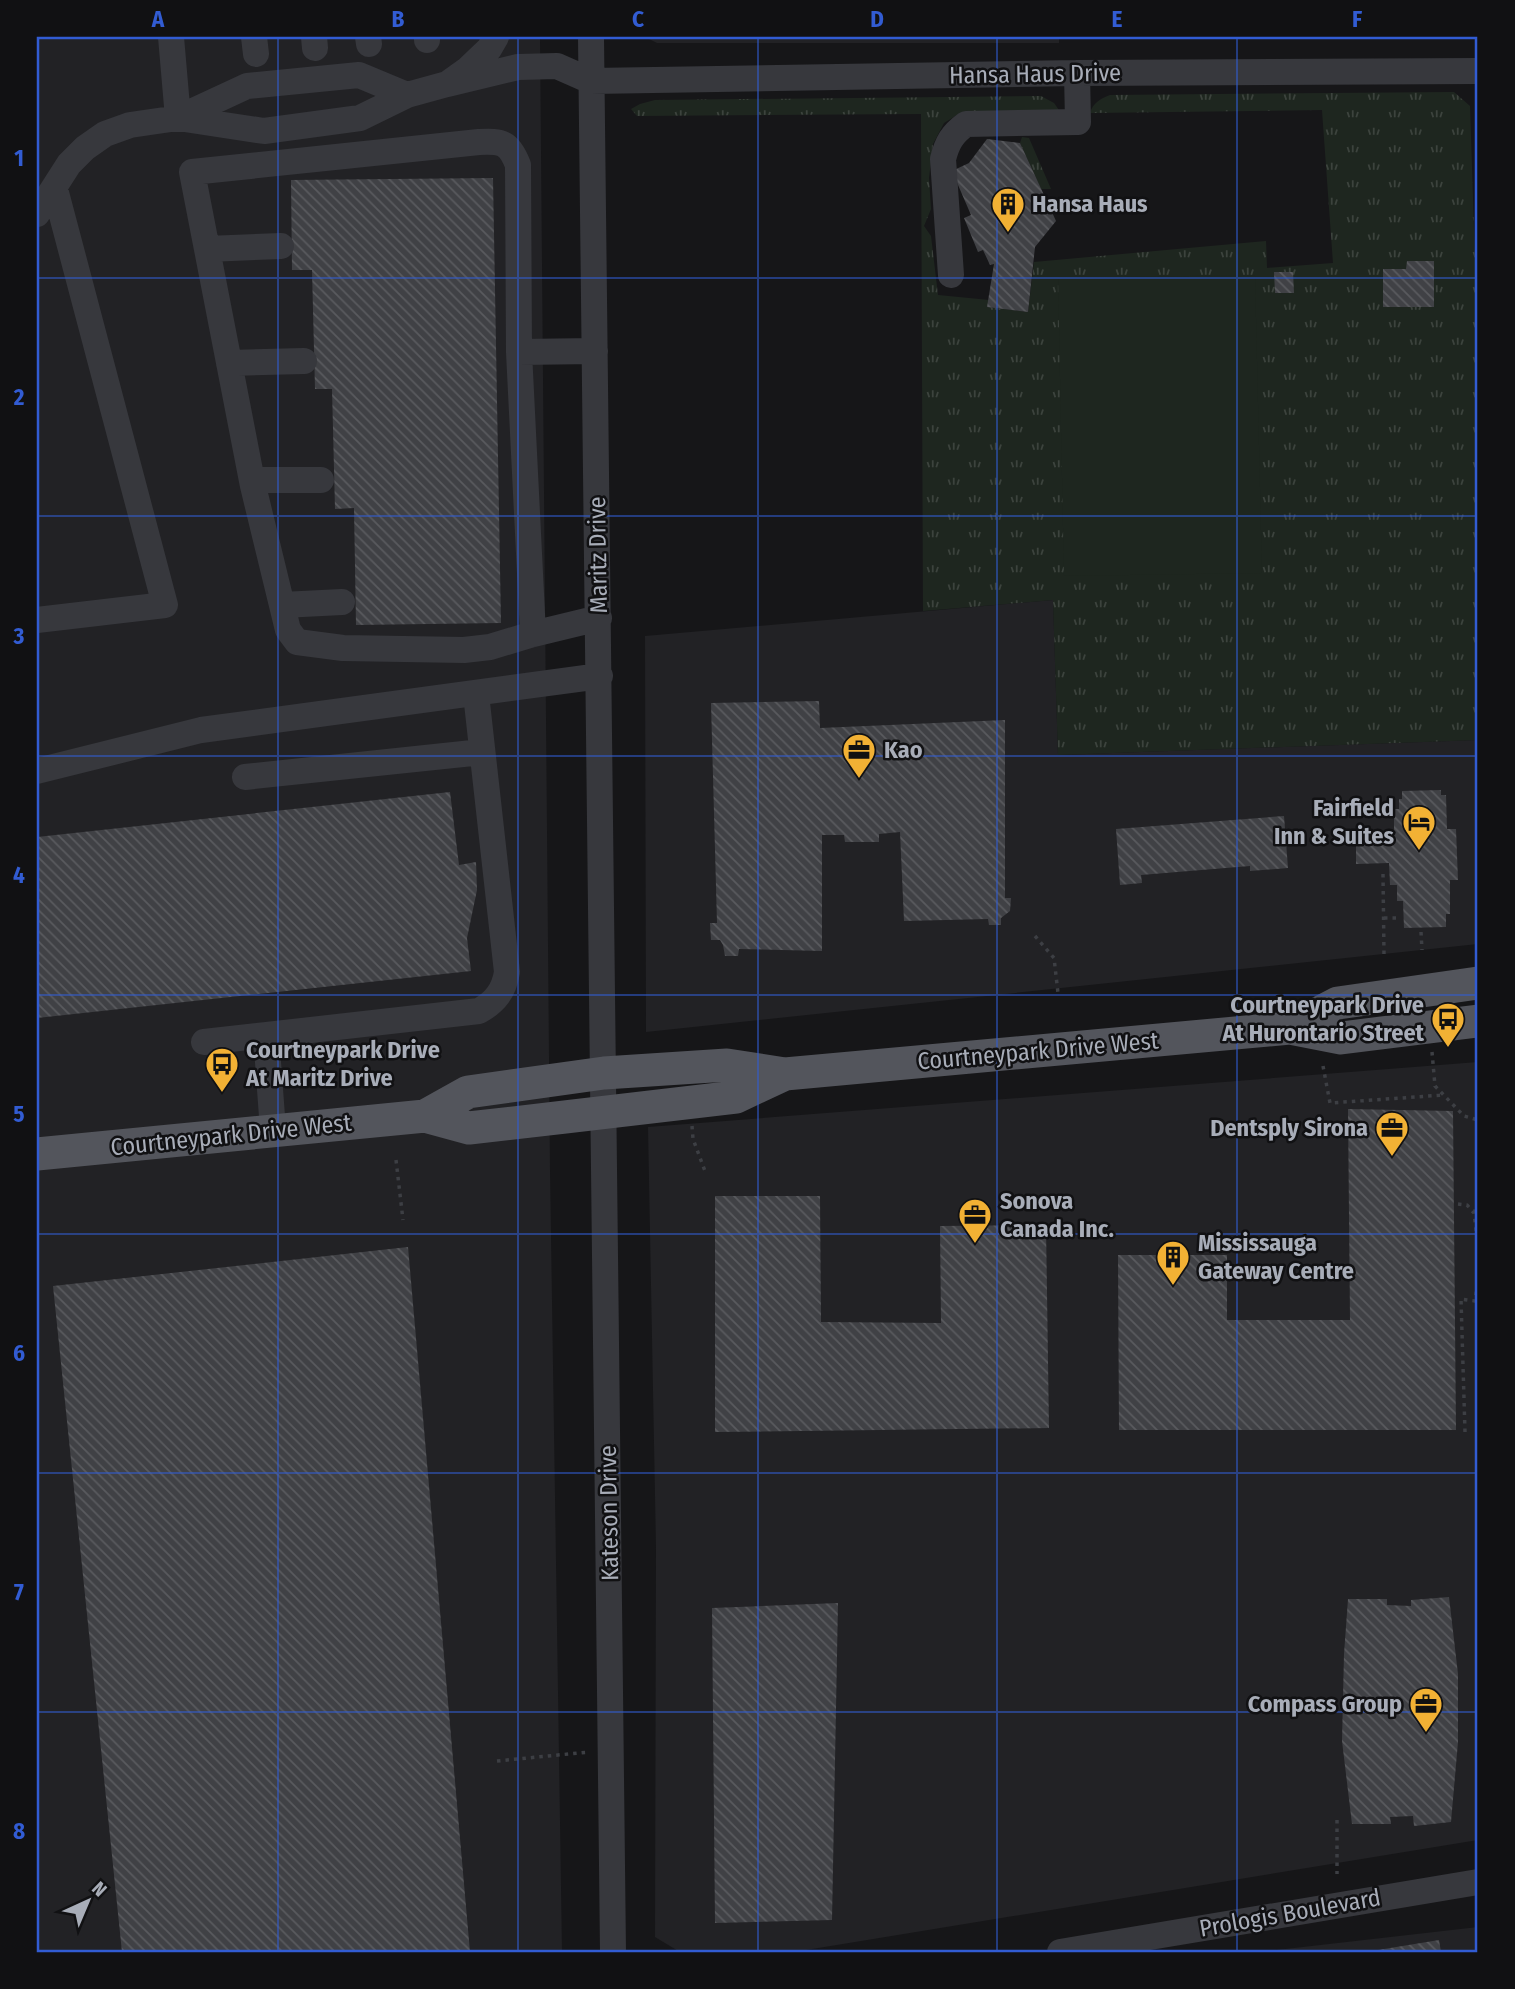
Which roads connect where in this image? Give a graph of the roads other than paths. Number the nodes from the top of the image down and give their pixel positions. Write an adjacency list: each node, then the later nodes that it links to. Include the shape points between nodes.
1 (171, 37): 9 (street)
2 (496, 37): 7 (street, via 489,49)
3 (590, 37): 6 (street, Maritz Drive)
4 (1478, 71): 5 (street, Hansa Haus Drive)
5 (1077, 73): 6 (street, Hansa Haus Drive); 14 (street, via 1078,122 966,124 954,132 943,159)
6 (591, 81): 7 (street, via 557,66 518,67); 15 (street, Maritz Drive)
7 (447, 84): 8 (street)
8 (407, 94): 9 (street, via 360,118 264,131); 9 (street, via 359,75 247,86)
9 (178, 118): 10 (street, via 130,125 106,134 69,164)
10 (55, 189): 11 (street); 24 (street, via 165,606)
11 (37, 215)
12 (281, 246): 13 (street)
13 (207, 249): 16 (street, via 192,172 500,141 512,151 518,165); 18 (street)
14 (951, 275)
15 (595, 351): 16 (street); 23 (street, Maritz Drive)
16 (519, 352): 25 (street)
17 (304, 361): 18 (street)
18 (229, 363): 19 (street)
19 (252, 480): 20 (street); 22 (street)
20 (321, 480)
21 (342, 603): 22 (street)
22 (282, 605): 25 (street, via 288,630 297,642 311,645 464,650)
23 (599, 618): 25 (street); 26 (street, Maritz Drive)
24 (37, 620)
25 (533, 634)
26 (600, 676): 27 (street); 36 (street, Maritz Drive)
27 (476, 694): 28 (street); 29 (street, via 201,730)
28 (482, 752): 30 (street); 34 (street, via 507,972 498,996 479,1011)
29 (37, 771)
30 (245, 777)
31 (1478, 983): 33 (main road, Courtneypark Drive West, via 1338,1003)
32 (1478, 1021): 33 (main road, Courtneypark Drive West, via 1341,1038)
33 (1290, 1028): 37 (main road, Courtneypark Drive West)
34 (266, 1035): 35 (street); 40 (street)
35 (204, 1042)
36 (604, 1073): 37 (main road, Courtneypark Drive West, via 727,1065); 38 (street, Kateson Drive); 39 (main road, Courtneypark Drive West, via 468,1092)
37 (785, 1074): 38 (main road, Courtneypark Drive West, via 736,1097)
38 (604, 1112): 39 (main road, Courtneypark Drive West, via 470,1128); 43 (street, Kateson Drive)
39 (425, 1116): 40 (main road, Courtneypark Drive West)
40 (273, 1130): 41 (main road, Courtneypark Drive West)
41 (37, 1154)
42 (1478, 1882): 44 (street, Prologis Boulevard)
43 (613, 1952)
44 (1060, 1952)

